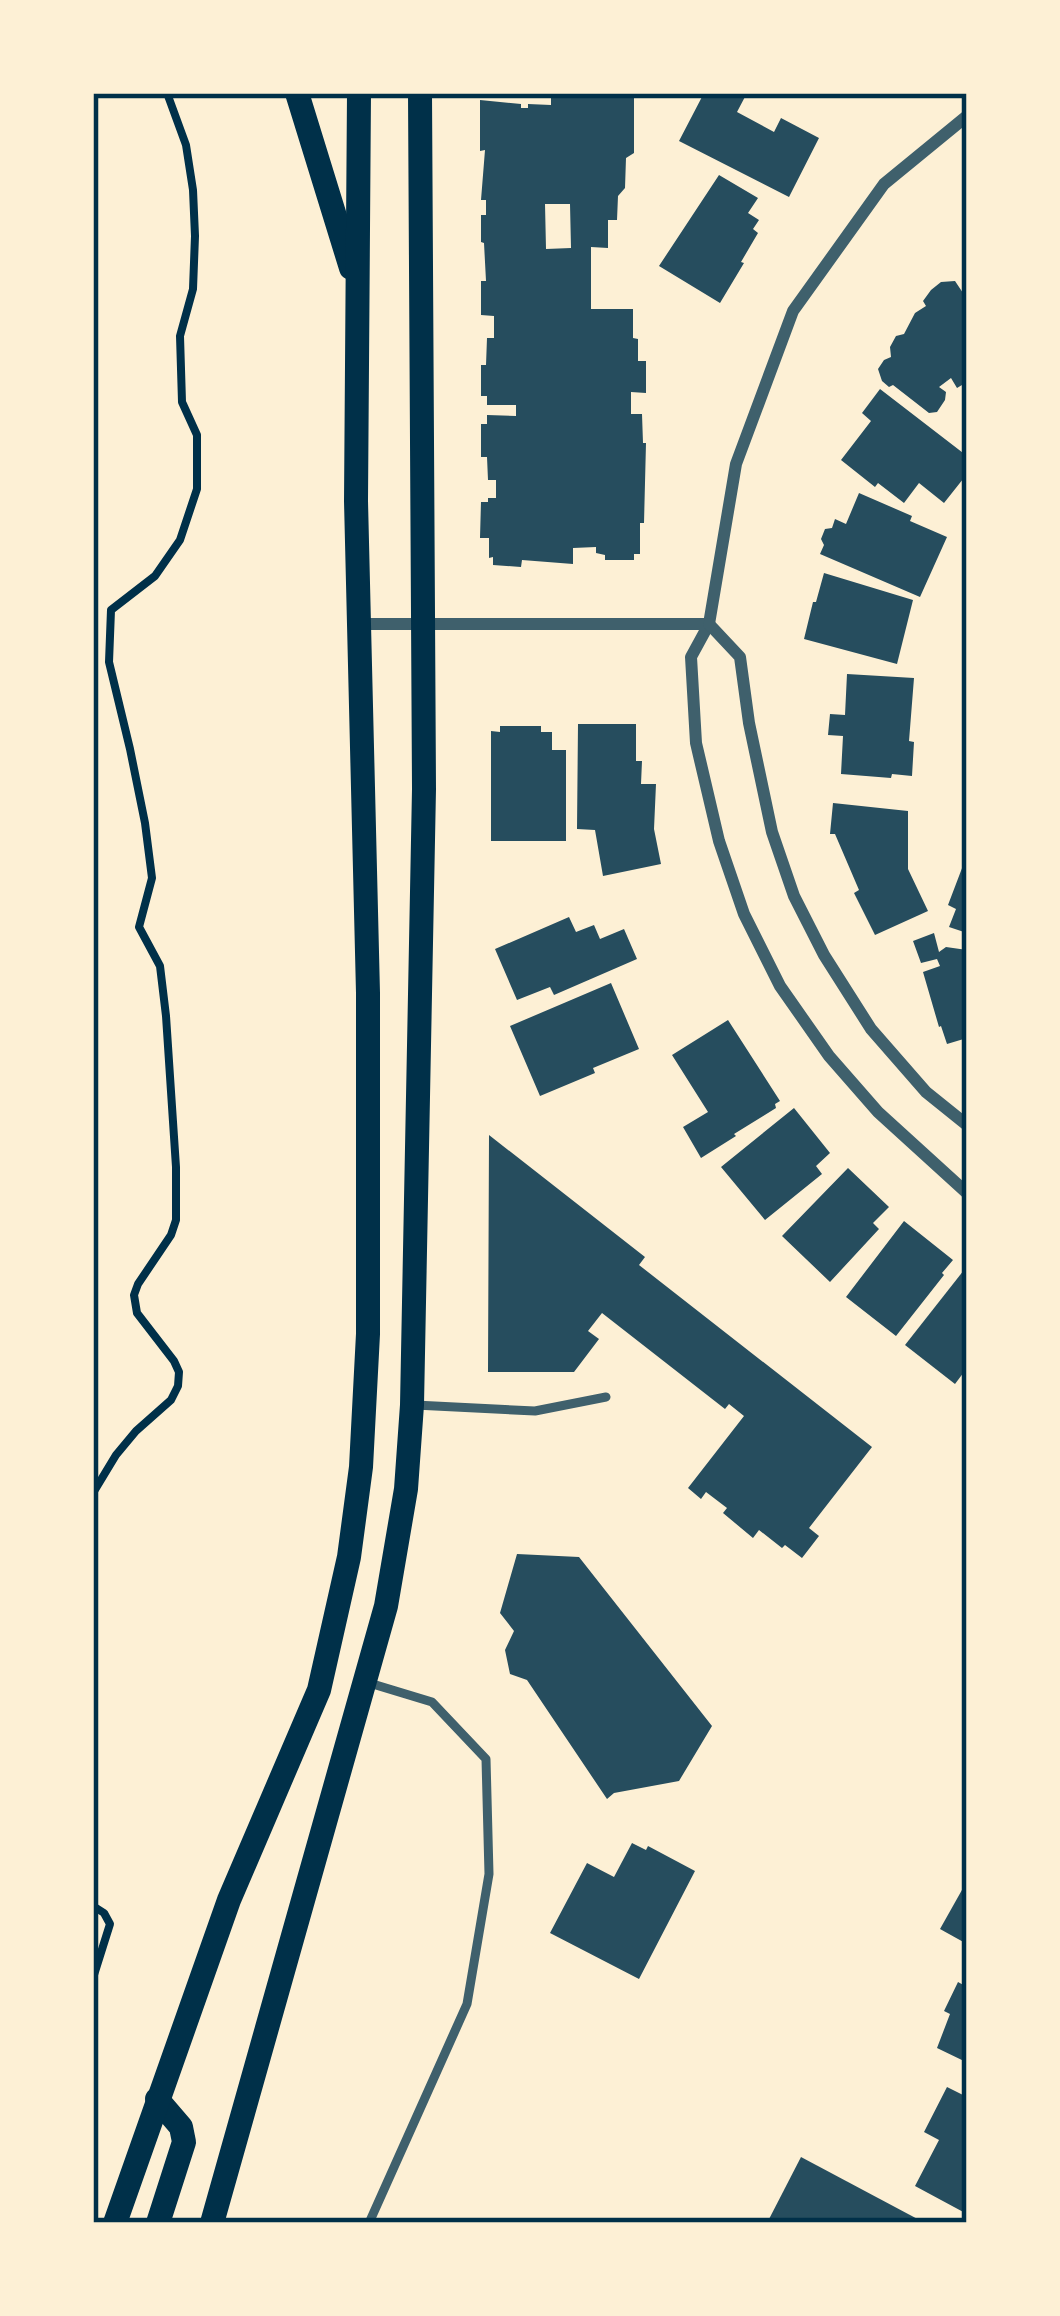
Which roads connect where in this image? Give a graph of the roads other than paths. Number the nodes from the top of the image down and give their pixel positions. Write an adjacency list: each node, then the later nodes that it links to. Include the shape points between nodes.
1 (297, 93): 5 (main road)
2 (359, 93): 5 (main road)
3 (420, 93): 7 (main road)
4 (967, 116): 8 (street, via 884,184 793,311 736,464)
5 (358, 288): 6 (main road)
6 (357, 624): 7 (street); 14 (main road, via 368,1334 352,1534 319,1690 229,1900)
7 (423, 624): 8 (street); 12 (main road)
8 (710, 624): 9 (street, via 740,657 772,832 824,956 871,1029); 10 (street, via 691,657 696,743 744,914 780,986 829,1055)
9 (967, 1125)
10 (967, 1192)
11 (606, 1397): 12 (lane, via 535,1411)
12 (412, 1405): 13 (main road, via 406,1490)
13 (366, 1682): 17 (main road); 18 (lane, via 431,1702 486,1759 489,1874 467,2005)
14 (157, 2099): 15 (main road); 16 (main road, via 182,2127 184,2142)
15 (115, 2223)
16 (158, 2223)
17 (212, 2223)
18 (369, 2223)

